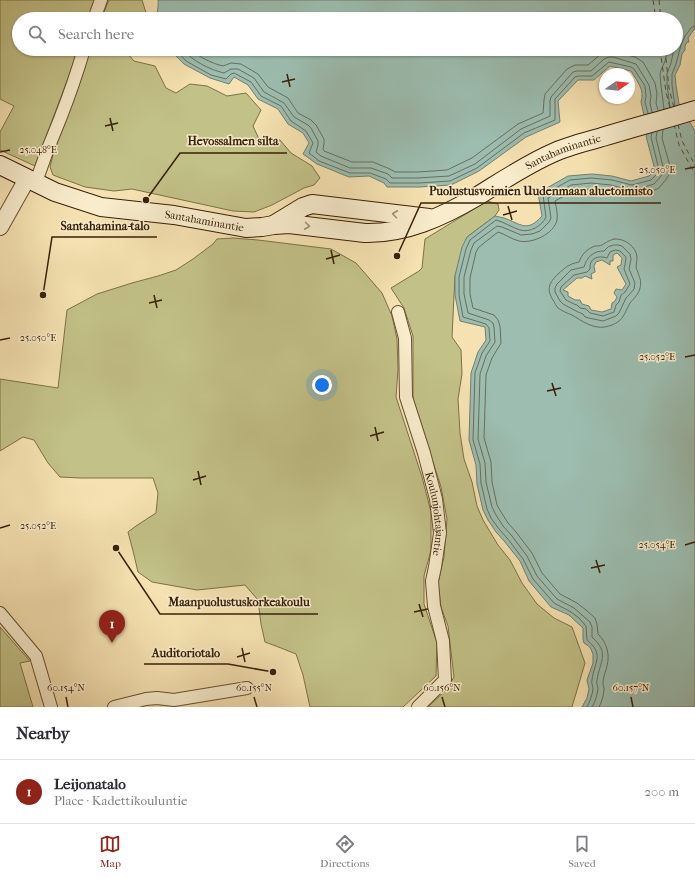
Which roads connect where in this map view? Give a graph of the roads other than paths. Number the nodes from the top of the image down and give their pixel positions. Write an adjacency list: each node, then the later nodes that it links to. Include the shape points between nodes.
1 (101, 0): 2 (street)
2 (97, 12)
3 (82, 56): 6 (street, via 41,167)
4 (690, 112): 6 (main road, Santahaminantie, via 611,134 539,159 433,219 312,204 274,225 246,228 174,215 101,207 55,192)
5 (0, 165): 6 (main road, Santahaminantie)
6 (32, 180): 7 (street)
7 (0, 227)
8 (398, 312): 13 (street, Koulunjohtajantie, via 405,338 406,397 436,499 440,533 432,581 434,606 443,641 445,680)
9 (0, 613): 11 (street, via 36,656)
10 (247, 688): 12 (street, via 174,700 146,699)
11 (51, 707)
12 (114, 707)
13 (418, 707)

